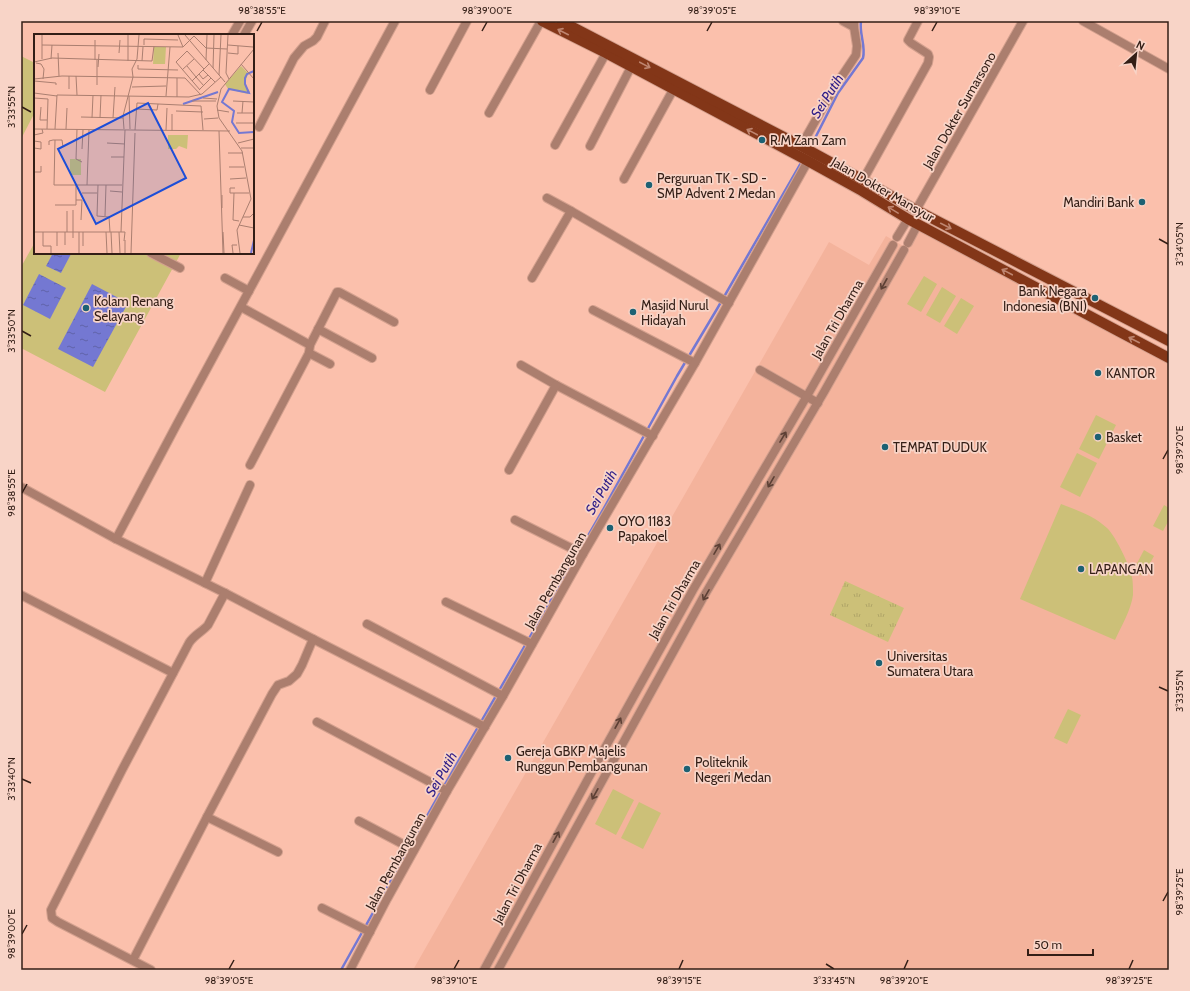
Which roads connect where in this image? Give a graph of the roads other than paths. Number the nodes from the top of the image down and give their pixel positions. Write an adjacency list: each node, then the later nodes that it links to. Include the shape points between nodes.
1 (240, 21): 13 (street)
2 (252, 21): 14 (street)
3 (325, 21): 21 (street, via 317,37 304,46 294,58)
4 (395, 21): 40 (street)
5 (467, 21): 18 (street)
6 (542, 21): 15 (main road, Jalan Dokter Mansyur, one-way to 6); 20 (street)
7 (561, 21): 24 (main road, Jalan Dokter Mansyur, one-way to 24)
8 (843, 21): 12 (street)
9 (918, 21): 26 (street, via 908,40 928,54 928,63)
10 (1024, 21): 28 (street, Jalan Dokter Sumarsono)
11 (1083, 21): 17 (street)
12 (854, 24): 24 (street, Jalan Pembangunan, via 856,55 834,88)
13 (233, 34)
14 (245, 34)
15 (606, 53): 16 (main road, Jalan Dokter Mansyur); 22 (street)
16 (631, 67): 19 (main road, Jalan Dokter Mansyur); 23 (street)
17 (1169, 69)
18 (430, 90)
19 (673, 90): 24 (main road, Jalan Dokter Mansyur, one-way to 19); 25 (street)
20 (489, 113)
21 (259, 127)
22 (555, 145)
23 (590, 146)
24 (805, 154): 26 (main road, Jalan Dokter Mansyur); 30 (main road, Jalan Dokter Mansyur, one-way to 24); 41 (street, Jalan Pembangunan)
25 (624, 179)
26 (864, 180): 28 (main road, Jalan Dokter Mansyur)
27 (547, 198): 29 (street)
28 (916, 210): 46 (main road, Jalan Dokter Mansyur, one-way to 46)
29 (572, 211): 39 (street); 41 (street)
30 (908, 219): 31 (main road, Jalan Dokter Mansyur); 32 (street)
31 (918, 224): 33 (street); 51 (main road, Jalan Dokter Mansyur, one-way to 31)
32 (898, 237)
33 (908, 242)
34 (893, 245): 47 (street, Jalan Tri Dharma)
35 (904, 250): 49 (street, Jalan Tri Dharma, one-way to 49)
36 (153, 254): 37 (street)
37 (180, 268)
38 (225, 278): 40 (street)
39 (532, 278)
40 (249, 291): 42 (street)
41 (724, 300): 52 (street, Jalan Pembangunan)
42 (241, 307): 48 (street); 65 (street)
43 (593, 310): 52 (street)
44 (394, 322): 45 (street, via 338,292)
45 (318, 329): 48 (street); 50 (street)
46 (1169, 341)
47 (834, 348): 49 (street); 57 (street, Jalan Tri Dharma)
48 (309, 349): 53 (street); 60 (street)
49 (845, 355): 58 (street, Jalan Tri Dharma)
50 (372, 358)
51 (1169, 358)
52 (690, 361): 59 (street, Jalan Pembangunan)
53 (330, 364)
54 (521, 365): 56 (street)
55 (760, 370): 57 (street)
56 (556, 385): 59 (street); 61 (street)
57 (807, 396): 58 (street); 88 (street, Jalan Tri Dharma, one-way to 57, via 690,596)
58 (818, 403): 89 (street, Jalan Tri Dharma, one-way to 89, via 704,596)
59 (648, 433): 66 (street, Jalan Pembangunan)
60 (250, 465)
61 (509, 470)
62 (250, 485): 67 (street)
63 (21, 486): 65 (street)
64 (514, 520): 66 (street)
65 (116, 539): 67 (street)
66 (581, 553): 73 (street, Jalan Pembangunan)
67 (205, 583): 68 (street)
68 (225, 593): 72 (street); 74 (street, via 208,625 191,640)
69 (21, 595): 74 (street)
70 (446, 602): 73 (street)
71 (367, 624): 75 (street)
72 (313, 639): 77 (street); 79 (street, via 297,674 289,681 278,685 272,694)
73 (530, 642): 75 (street, Jalan Pembangunan)
74 (173, 673): 85 (street, via 51,910 52,918 58,922)
75 (500, 695): 77 (street, Jalan Pembangunan)
76 (317, 722): 78 (street)
77 (481, 725): 78 (street, Jalan Pembangunan)
78 (444, 789): 81 (street, Jalan Pembangunan)
79 (207, 817): 82 (street); 85 (street)
80 (359, 821): 81 (street)
81 (411, 848): 84 (street, Jalan Pembangunan)
82 (278, 852)
83 (322, 908): 84 (street)
84 (368, 932): 87 (street, Jalan Pembangunan)
85 (132, 960): 86 (street)
86 (151, 970)
87 (350, 970)
88 (484, 970)
89 (498, 970)

